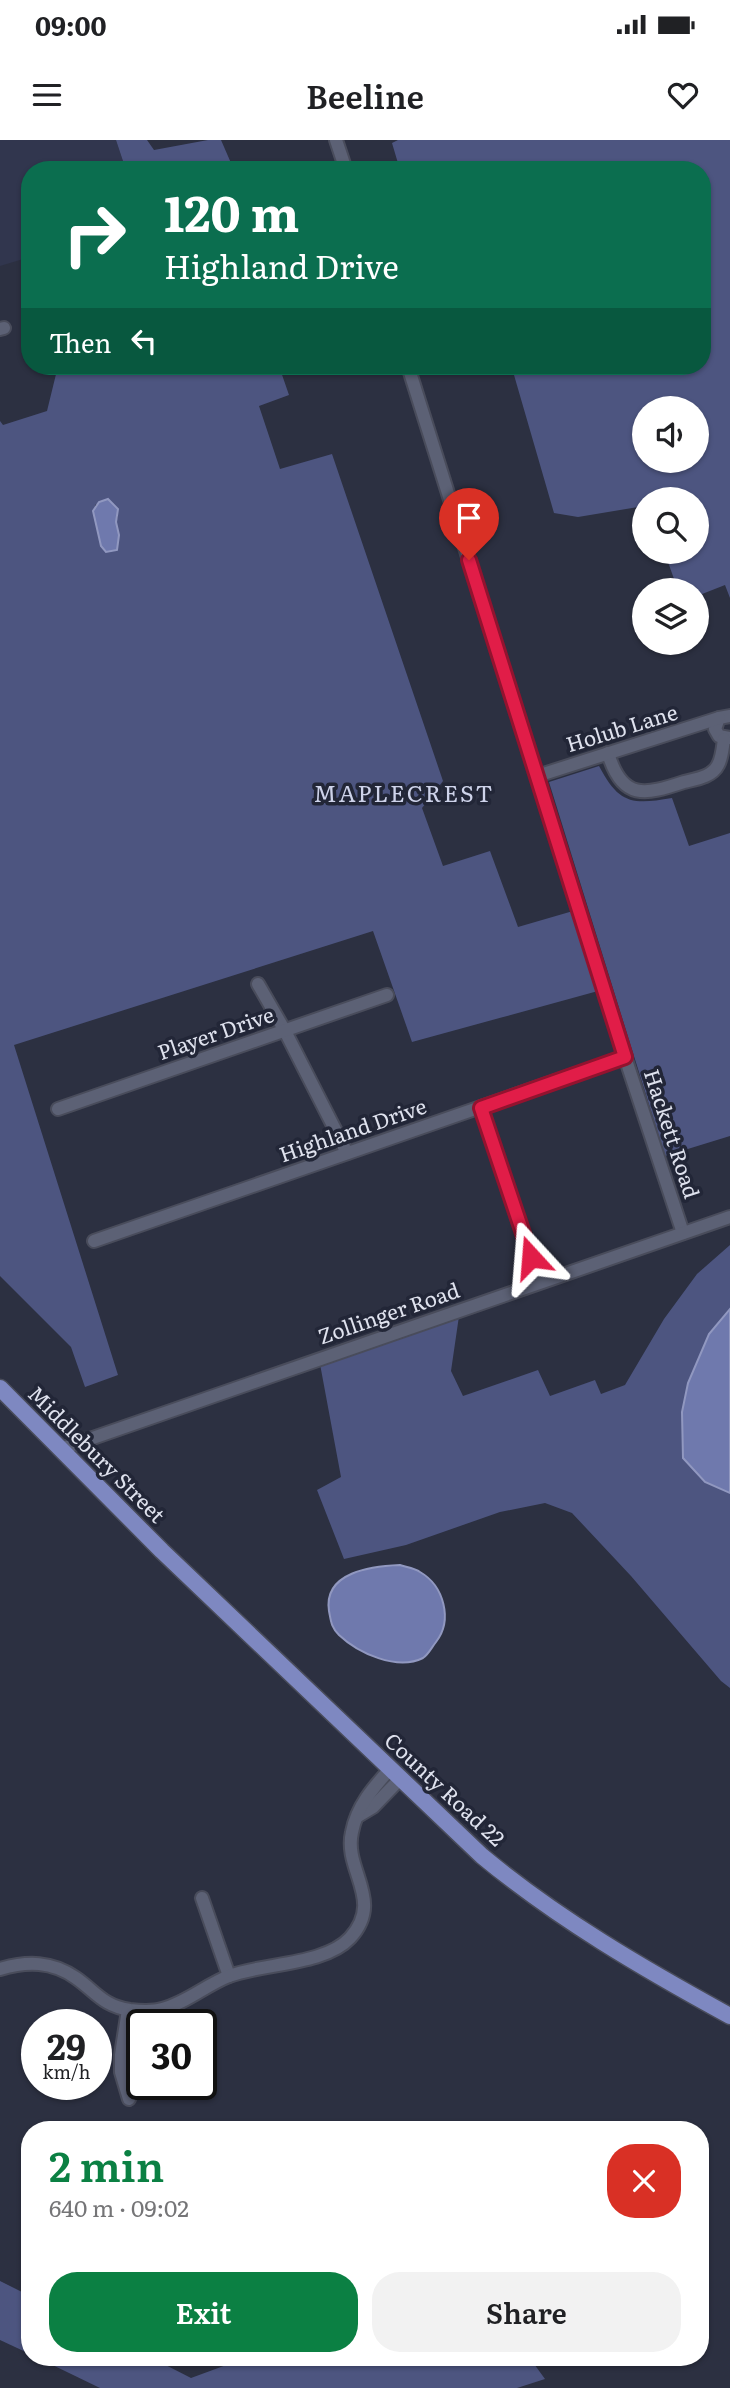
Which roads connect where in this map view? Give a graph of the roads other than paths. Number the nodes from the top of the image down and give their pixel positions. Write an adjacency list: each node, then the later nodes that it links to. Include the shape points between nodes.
1 (336, 140): 2 (street)
2 (343, 161)
3 (411, 375): 7 (street, Hackett Road)
4 (725, 717): 5 (street, via 715,729); 6 (street, Holub Lane)
5 (727, 738): 6 (street, via 719,765 710,774 649,793 617,778)
6 (608, 753): 7 (street, Holub Lane)
7 (537, 776): 11 (street, Hackett Road)
8 (258, 984): 10 (street)
9 (387, 995): 10 (street, Player Drive)
10 (285, 1031): 13 (street, Player Drive); 14 (street)
11 (625, 1057): 12 (street, Highland Drive); 16 (street, Hackett Road)
12 (481, 1108): 14 (street, Highland Drive); 18 (street)
13 (58, 1109)
14 (347, 1153): 17 (street, Highland Drive)
15 (730, 1217): 16 (street, Zollinger Road)
16 (683, 1233): 18 (street, Zollinger Road)
17 (94, 1241)
18 (539, 1282): 20 (street, Zollinger Road)
19 (0, 1388): 20 (main road, Middlebury Street)
20 (61, 1449): 21 (main road, Middlebury Street)
21 (162, 1551): 22 (main road, County Road 22)
22 (395, 1774): 25 (street, via 364,1799 352,1831 352,1854 365,1900 360,1923 349,1939 321,1956); 28 (main road, County Road 22, via 482,1856 534,1896 664,1980)
23 (202, 1898): 25 (street)
24 (0, 1969): 26 (street, via 24,1963 52,1966 107,2003)
25 (229, 1976): 27 (street)
26 (126, 2009)
27 (163, 2009)
28 (730, 2016)
29 (126, 2023): 30 (street, via 121,2056)
30 (126, 2089)

